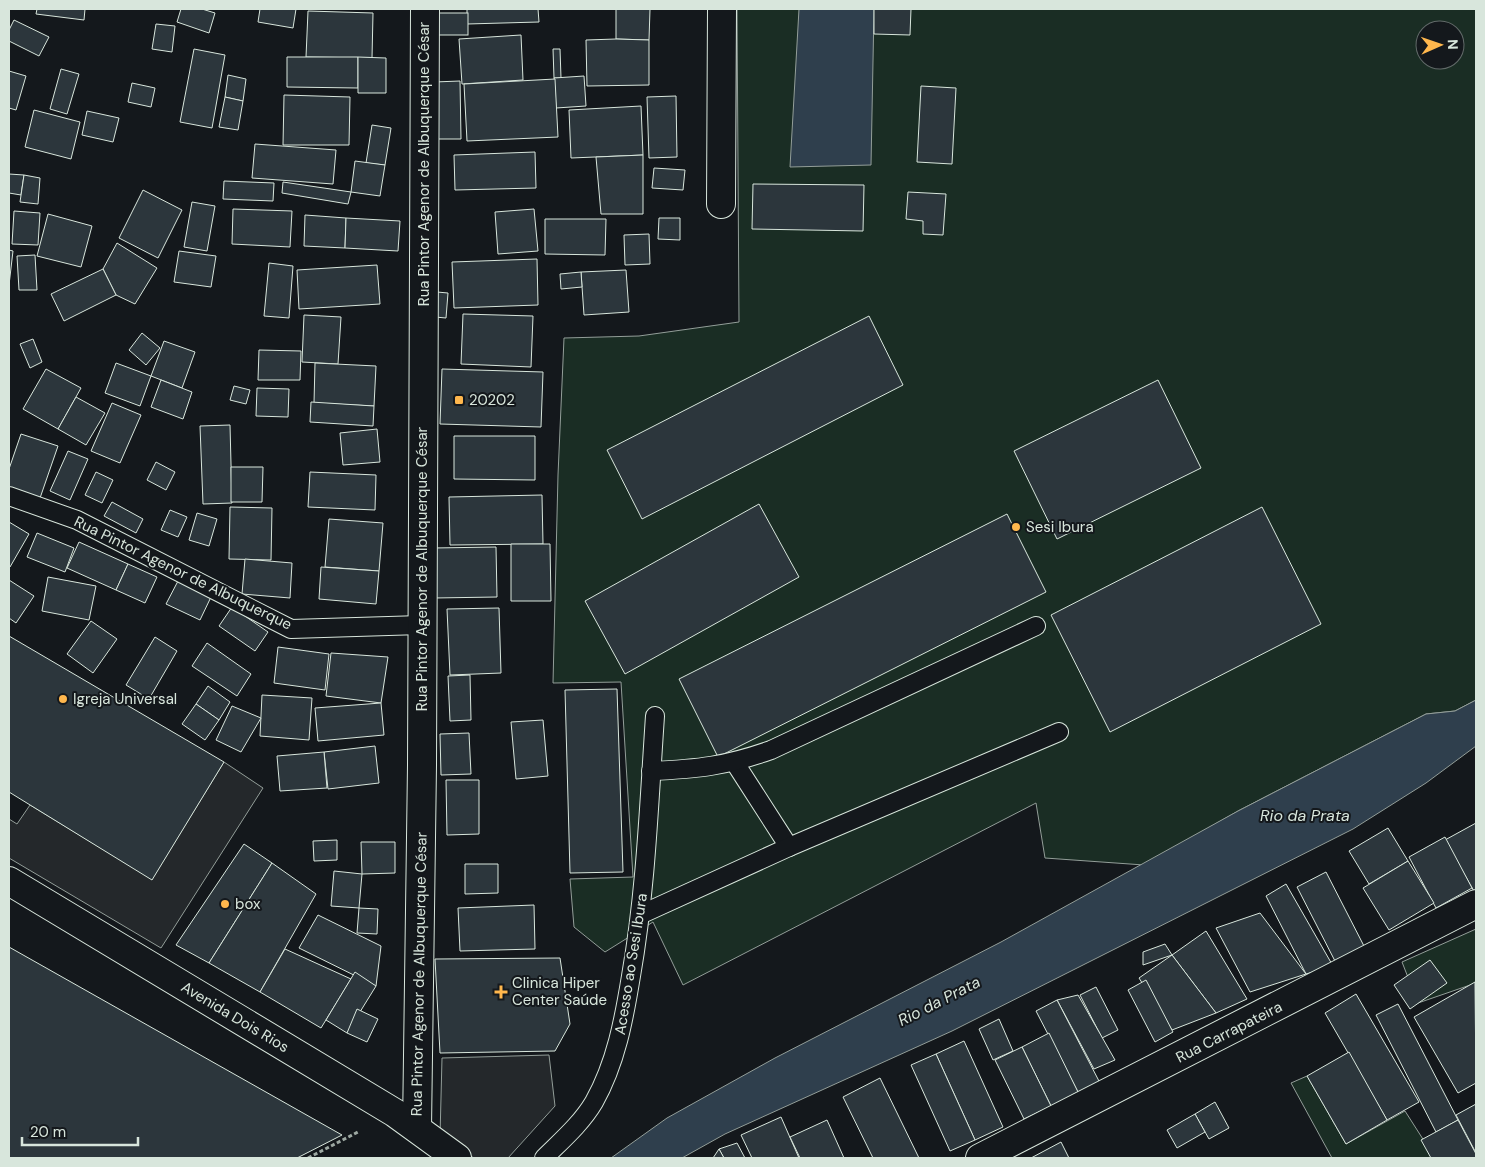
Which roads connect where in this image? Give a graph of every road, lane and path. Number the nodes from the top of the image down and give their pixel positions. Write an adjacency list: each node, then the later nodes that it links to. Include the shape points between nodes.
1 (425, 9): 5 (street, Rua Pintor Agenor de Albuquerque César)
2 (722, 9): 3 (street)
3 (721, 204)
4 (9, 496): 5 (lane, Rua Pintor Agenor de Albuquerque, via 78,520 291,629)
5 (421, 625): 16 (street, Rua Pintor Agenor de Albuquerque César)
6 (1036, 626): 9 (lane, via 771,750)
7 (655, 716): 10 (lane, Acesso ao Sesi Ibura)
8 (1059, 732): 11 (lane)
9 (735, 763): 10 (lane); 11 (lane)
10 (651, 771): 14 (lane, Acesso ao Sesi Ibura)
11 (789, 847): 14 (lane)
12 (9, 881): 15 (street, Avenida Dois Rios)
13 (1476, 904): 20 (street, Rua Carrapateira)
14 (642, 914): 19 (lane, Acesso ao Sesi Ibura, via 618,1045 606,1078 575,1127)
15 (395, 1112): 16 (street, Avenida Dois Rios); 17 (path)
16 (417, 1128): 18 (street, Avenida Dois Rios)
17 (308, 1158)
18 (457, 1158)
19 (544, 1158)
20 (980, 1158)

